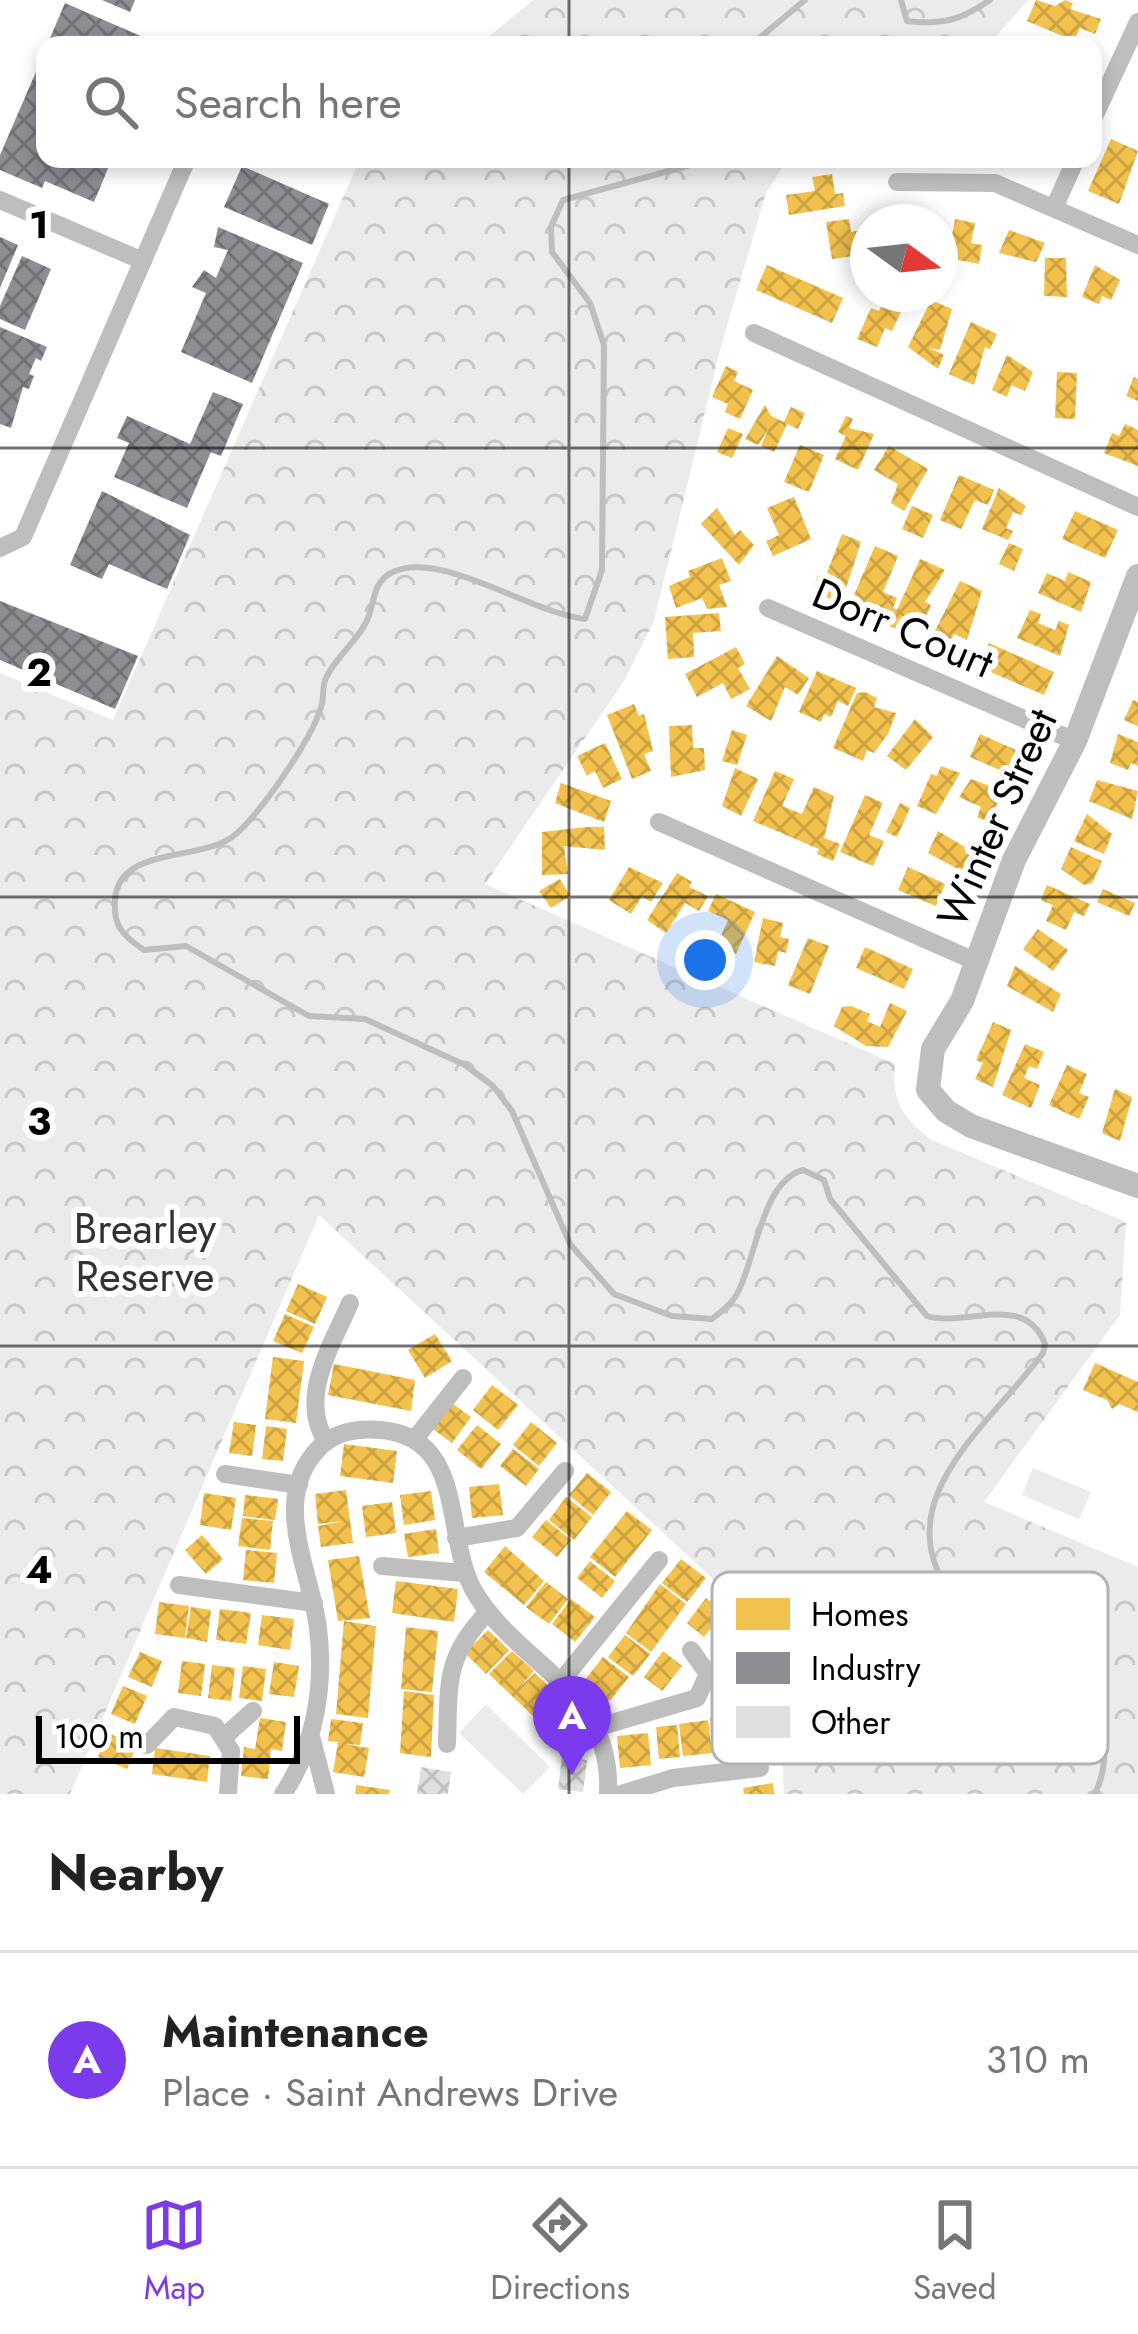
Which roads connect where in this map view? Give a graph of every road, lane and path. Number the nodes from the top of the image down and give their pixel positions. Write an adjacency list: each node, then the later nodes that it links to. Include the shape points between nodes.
1 (1138, 22): 2 (street)
2 (1102, 100)
3 (183, 168): 9 (street)
4 (1072, 168): 7 (street)
5 (897, 182): 7 (street, via 994,183)
6 (0, 200): 9 (street)
7 (1054, 208): 8 (street)
8 (1138, 245)
9 (143, 261): 12 (street, via 23,537)
10 (754, 333): 11 (street)
11 (1138, 507)
12 (0, 548)
13 (1138, 576): 15 (street, Winter Street)
14 (768, 608): 15 (street, Dorr Court)
15 (1075, 741): 17 (street, Winter Street, via 1013,860)
16 (659, 822): 17 (street)
17 (976, 962): 18 (street, Winter Street, via 933,1049 928,1090 971,1126)
18 (1138, 1186)
19 (350, 1303): 22 (street, via 316,1390)
20 (463, 1378): 21 (street)
21 (414, 1440): 22 (street, via 370,1429); 26 (street, via 446,1477)
22 (326, 1441): 25 (street)
23 (565, 1471): 26 (street, via 517,1528)
24 (225, 1474): 25 (street)
25 (299, 1485): 31 (street, via 296,1530)
26 (456, 1538): 29 (street)
27 (658, 1560): 34 (street)
28 (382, 1566): 29 (street)
29 (464, 1573): 32 (street)
30 (179, 1585): 31 (street)
31 (314, 1604): 36 (street, via 320,1654)
32 (488, 1612): 34 (street); 39 (street, via 452,1660)
33 (691, 1650): 37 (street, via 708,1671 699,1696)
34 (563, 1679): 37 (street)
35 (253, 1711): 38 (street)
36 (313, 1717): 43 (street, via 308,1748); 44 (street)
37 (595, 1728): 45 (street)
38 (225, 1736): 40 (street, via 206,1721 176,1717); 42 (street)
39 (447, 1744)
40 (147, 1745)
41 (760, 1768): 46 (street, via 673,1778)
42 (228, 1794)
43 (283, 1794)
44 (326, 1794)
45 (608, 1794)
46 (621, 1794)

